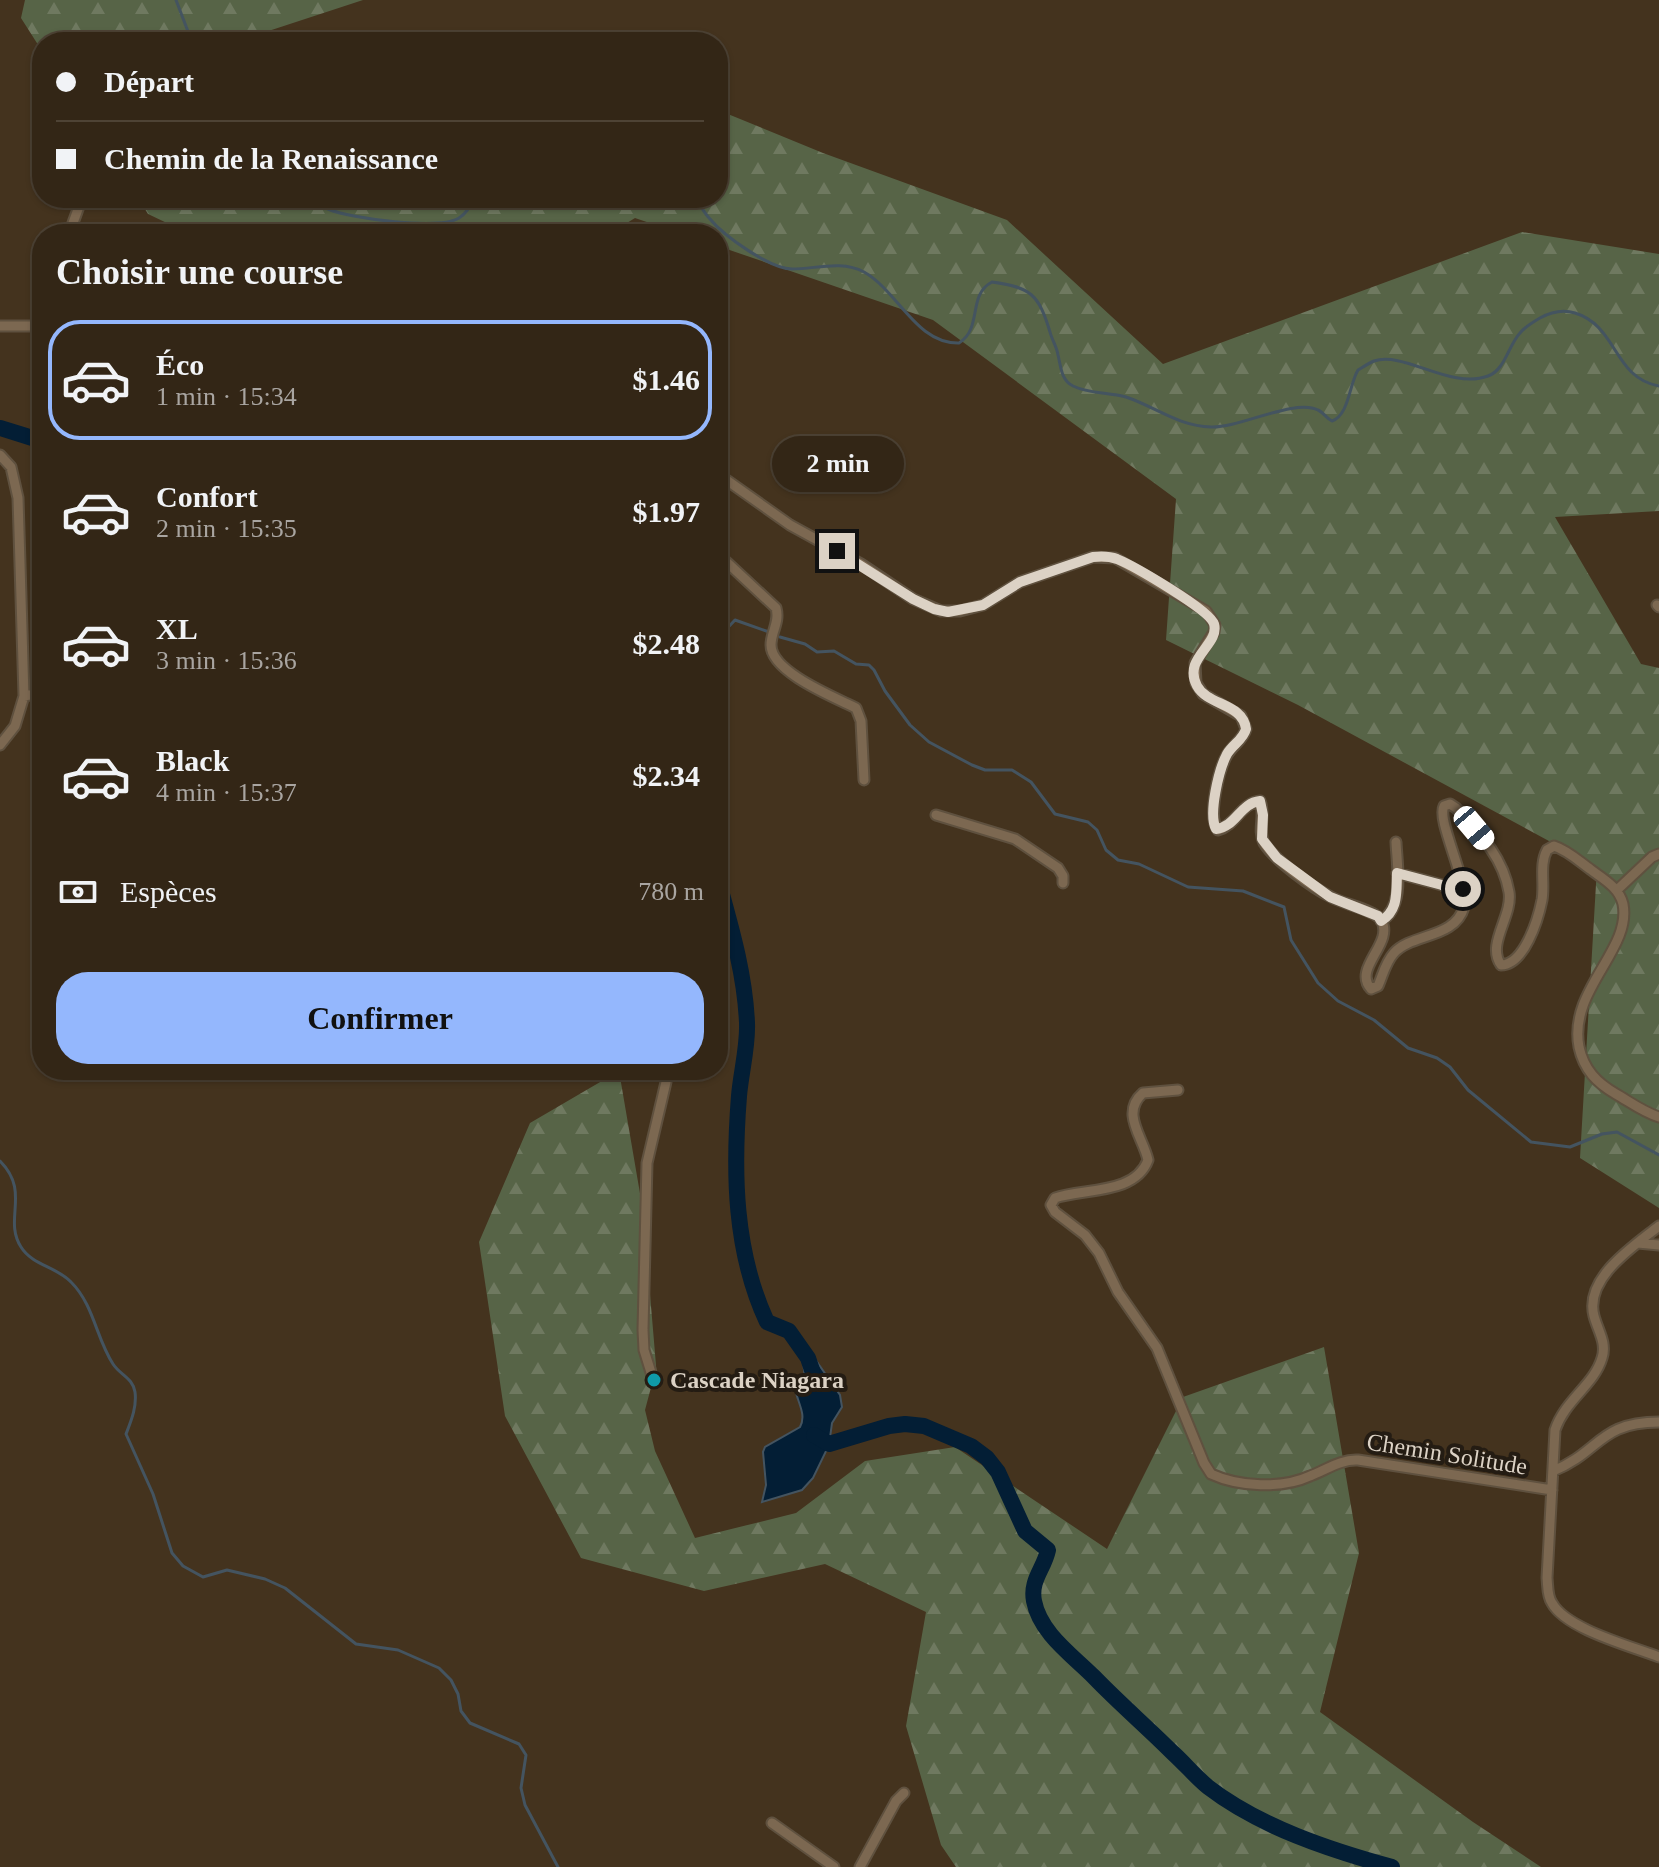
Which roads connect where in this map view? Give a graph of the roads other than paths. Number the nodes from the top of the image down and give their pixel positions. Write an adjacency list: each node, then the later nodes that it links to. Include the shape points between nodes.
1 (0, 326): 2 (street)
2 (32, 326)
3 (0, 455): 7 (street, via 11,467 18,498)
4 (728, 481): 17 (street, via 790,525 934,609 973,608 1020,582 1103,556 1126,563 1206,611 1215,625 1195,663 1196,683 1203,694 1241,716 1246,729 1224,764 1213,808 1215,828 1228,826 1248,804 1260,801 1262,839 1277,858 1330,897)
5 (728, 563): 9 (street, via 776,608 770,643 780,664 856,708)
6 (32, 695): 7 (street)
7 (24, 696): 8 (street, via 15,726)
8 (0, 745)
9 (864, 780)
10 (936, 815): 14 (street, via 1015,839 1058,868)
11 (1396, 842): 13 (street)
12 (1659, 854): 15 (street)
13 (1397, 873): 16 (street); 17 (street, via 1394,908)
14 (1063, 883)
15 (1617, 890): 16 (street, via 1569,853 1550,847 1544,854 1538,917 1519,957 1501,965 1496,945 1510,896 1505,873 1495,852 1450,804 1442,814); 20 (street, via 1622,924 1579,1014 1579,1048 1599,1083)
16 (1465, 897): 17 (street, via 1457,919 1393,953 1378,986 1371,989 1366,973 1383,934)
17 (1381, 921)
18 (666, 1080): 24 (street, via 647,1163 643,1330)
19 (1178, 1090): 27 (street, Chemin Solitude, via 1143,1093 1133,1106 1132,1118 1148,1160 1144,1169 1112,1188 1063,1195 1051,1205 1099,1253 1118,1292 1157,1348 1211,1474 1281,1485 1350,1459)
20 (1659, 1117)
21 (1659, 1226): 22 (street)
22 (1638, 1243): 23 (street); 26 (street, via 1596,1290 1593,1312 1603,1342 1602,1359 1557,1423)
23 (1659, 1245)
24 (653, 1379)
25 (1659, 1422): 26 (street, via 1617,1427 1579,1458)
26 (1553, 1471): 27 (street)
27 (1552, 1490): 28 (street, via 1547,1578 1551,1602 1583,1627)
28 (1659, 1657)
29 (904, 1793): 32 (street)
30 (772, 1823): 31 (street)
31 (834, 1867)
32 (860, 1867)

